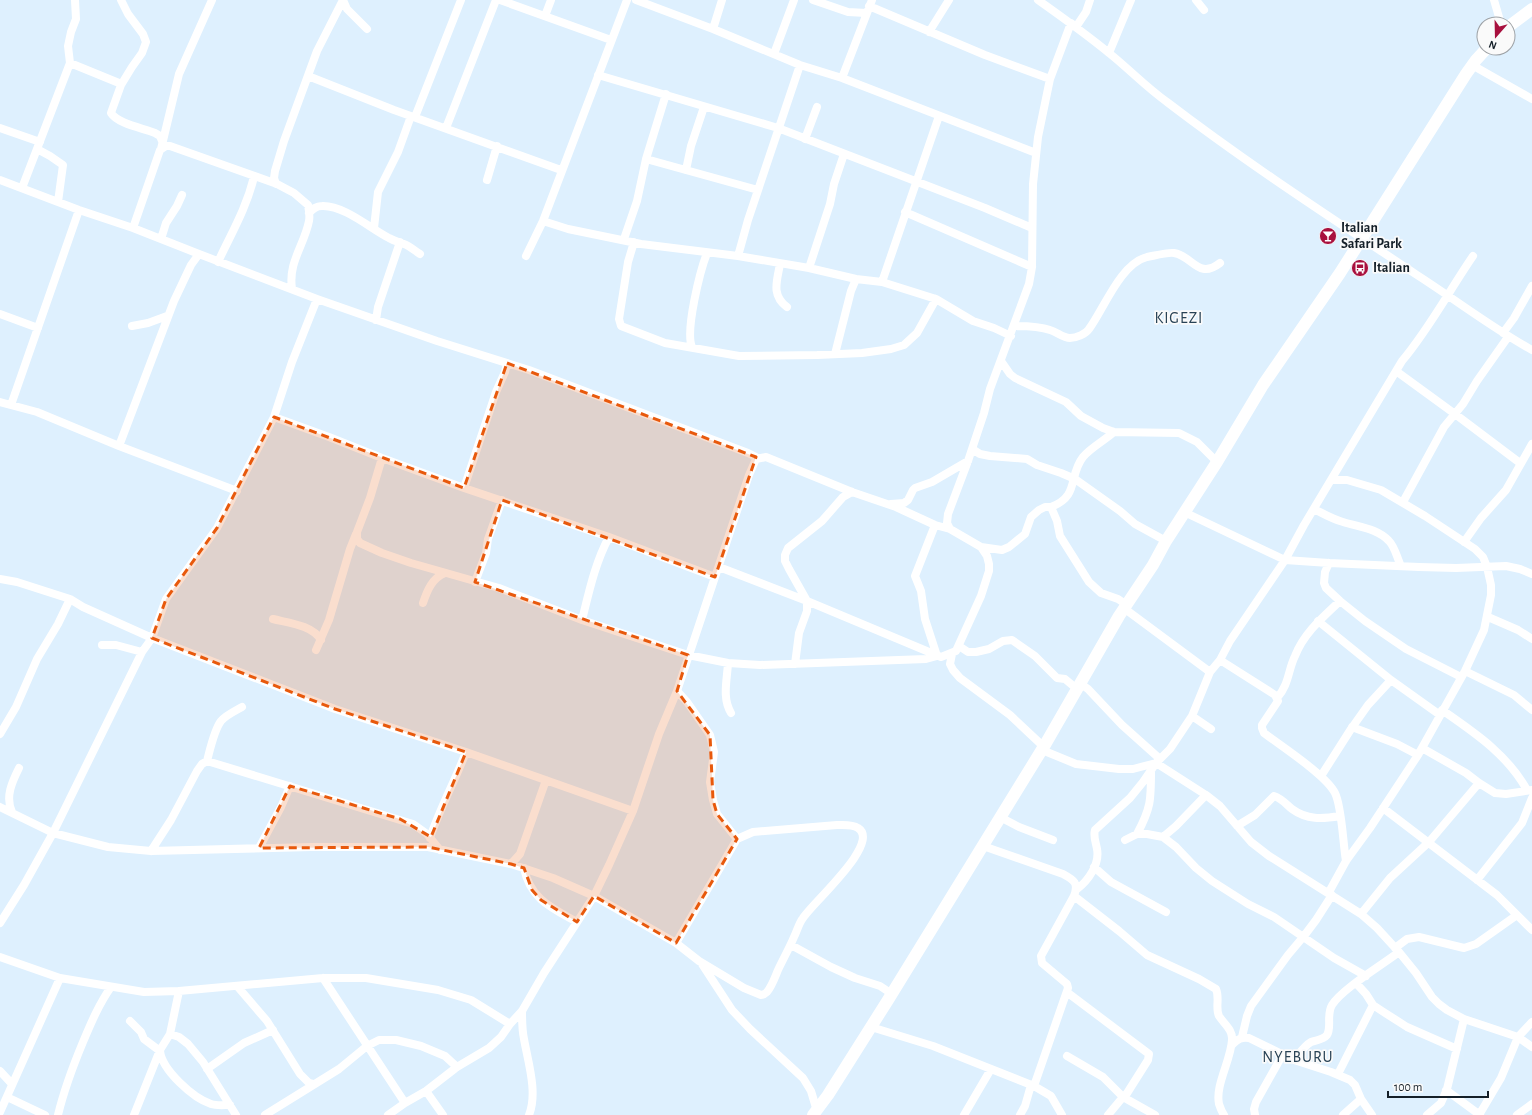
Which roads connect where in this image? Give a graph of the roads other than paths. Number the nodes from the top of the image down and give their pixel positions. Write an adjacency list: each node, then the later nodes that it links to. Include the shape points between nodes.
1 (75, 0): 34 (street, via 76,19 68,46)
2 (121, 0): 41 (street, via 128,14 144,34 146,42 142,53)
3 (212, 0): 53 (street, via 179,74)
4 (343, 0): 27 (street, via 347,9); 38 (street, via 317,51)
5 (461, 0): 46 (street)
6 (496, 0): 49 (street)
7 (500, 0): 23 (street)
8 (552, 0): 23 (street)
9 (627, 0): 30 (street)
10 (636, 0): 28 (street)
11 (722, 0): 28 (street)
12 (794, 0): 32 (street)
13 (813, 0): 20 (street, via 848,12)
14 (949, 0): 29 (street)
15 (1038, 0): 26 (street)
16 (1090, 0): 26 (street, via 1086,12)
17 (1131, 0): 31 (street)
18 (1196, 0): 22 (street)
19 (1494, 0): 24 (street)
20 (869, 6): 29 (street); 39 (street)
21 (1532, 9): 25 (main road)
22 (1204, 10)
23 (544, 16): 30 (street)
24 (1499, 16)
25 (1516, 21)
26 (1074, 25): 31 (street); 40 (street)
27 (367, 29)
28 (713, 29): 32 (street)
29 (930, 32): 40 (street)
30 (611, 40): 37 (street)
31 (1109, 53): 79 (street, via 1214,138)
32 (774, 54): 35 (street)
33 (1480, 56): 36 (main road)
34 (70, 64): 41 (street); 52 (street)
35 (800, 65): 39 (street); 50 (street)
36 (1472, 65): 43 (street); 79 (main road)
37 (598, 75): 42 (street); 58 (street)
38 (308, 76): 46 (street); 60 (street)
39 (842, 78): 47 (street)
40 (1050, 79): 55 (street)
41 (121, 85): 53 (street, via 112,116 156,133 160,136)
42 (666, 94): 44 (street); 57 (street)
43 (1532, 99)
44 (704, 107): 50 (street); 59 (street)
45 (817, 107): 51 (street)
46 (413, 116): 49 (street); 75 (street, via 378,192)
47 (939, 116): 55 (street); 64 (street)
48 (0, 128): 52 (street)
49 (446, 128): 54 (street)
50 (778, 128): 51 (street); 67 (street)
51 (806, 140): 56 (street)
52 (39, 145): 66 (street); 69 (street, via 63,165)
53 (161, 145): 61 (street); 74 (street)
54 (497, 146): 58 (street); 63 (street)
55 (1036, 153): 76 (street)
56 (844, 154): 64 (street); 92 (street)
57 (646, 159): 59 (street); 78 (street, via 637,201)
58 (561, 170): 73 (street)
59 (686, 170): 67 (street)
60 (274, 171): 61 (street, via 268,177); 65 (street)
61 (257, 178): 65 (street); 88 (street)
62 (0, 180): 66 (street)
63 (487, 180)
64 (915, 182): 71 (street); 76 (street)
65 (276, 184): 72 (street, via 303,200 308,205)
66 (22, 188): 69 (street)
67 (758, 190): 86 (street)
68 (182, 195): 77 (street, via 168,219)
69 (58, 202): 70 (street)
70 (79, 210): 74 (street); 106 (street)
71 (905, 212): 91 (street); 94 (street)
72 (309, 213): 75 (street, via 317,206 329,206); 96 (street, via 309,220 292,269)
73 (542, 221): 78 (street); 85 (street)
74 (133, 228): 77 (street)
75 (374, 228): 80 (street)
76 (1032, 228): 91 (street)
77 (161, 239): 83 (street)
78 (624, 239): 81 (street)
79 (1361, 239): 97 (street); 126 (main road, via 1263,385)
80 (400, 242): 84 (street); 103 (street, via 378,306)
81 (634, 242): 82 (street); 109 (street, via 628,262 619,319 621,326 665,343)
82 (707, 253): 86 (street); 109 (street, via 696,294 689,338)
83 (199, 254): 88 (street); 102 (street, via 190,265)
84 (420, 254)
85 (526, 256)
86 (738, 256): 90 (street)
87 (1473, 256): 97 (street)
88 (218, 262): 96 (street)
89 (1220, 263): 105 (street, via 1209,269 1202,269 1175,253 1147,257 1138,261 1121,278 1088,330 1080,336 1071,338 1039,327)
90 (780, 264): 92 (street); 100 (street, via 776,292)
91 (1032, 267): 105 (street, via 1029,284)
92 (809, 268): 93 (street)
93 (856, 279): 94 (street); 111 (street)
94 (882, 282): 99 (street)
95 (1532, 286): 107 (street)
96 (292, 289): 98 (street)
97 (1447, 295): 107 (street); 114 (street, via 1419,341)
98 (317, 299): 103 (street); 118 (street, via 292,362)
99 (936, 299): 108 (street, via 973,321); 111 (street, via 917,333 904,344 865,353)
100 (787, 307)
101 (0, 314): 106 (street)
102 (167, 316): 104 (street); 121 (street)
103 (376, 320): 113 (street)
104 (132, 326)
105 (1014, 326): 108 (street)
106 (38, 328): 116 (street)
107 (1505, 335): 110 (street); 117 (street)
108 (1011, 336): 112 (street)
109 (692, 347): 111 (street, via 739,356)
110 (1532, 350)
111 (835, 354)
112 (1001, 361): 119 (street, via 1015,378 1066,402 1081,416); 122 (street)
113 (507, 363): 124 (street, via 748,453); 130 (street)
114 (1396, 371): 117 (street); 129 (street)
115 (0, 402): 116 (street)
116 (11, 405): 121 (street, via 37,412)
117 (1455, 414): 127 (street); 134 (street, via 1438,438)
118 (274, 418): 123 (street); 131 (street)
119 (1114, 432): 126 (street, via 1179,433 1197,442); 128 (street, via 1086,454 1075,472)
120 (1532, 444): 127 (street)
121 (119, 446): 131 (street)
122 (972, 449): 125 (street); 128 (street, via 990,456 1027,459)
123 (382, 458): 130 (street); 141 (street)
124 (756, 459): 132 (street, via 766,457); 149 (street)
125 (968, 461): 135 (street, via 932,482 915,488 904,503); 140 (street, via 948,514 947,523)
126 (1217, 462): 138 (main road)
127 (1520, 463): 144 (street, via 1506,490)
128 (1075, 479): 136 (street, via 1068,495); 143 (street, via 1135,524)
129 (1332, 480): 134 (street, via 1347,480 1369,486); 137 (street)
130 (464, 488): 133 (street)
131 (237, 491): 165 (street, via 217,528 166,599)
132 (852, 492): 135 (street); 157 (street, via 843,497 822,520 794,542 785,555 785,561)
133 (502, 500): 142 (street); 155 (street)
134 (1403, 502): 144 (street)
135 (887, 504): 139 (street)
136 (1051, 507): 145 (street, via 1045,507 1031,517 1025,534 1009,547 1002,550); 160 (street, via 1060,536 1089,582 1101,593 1118,599)
137 (1314, 509): 146 (street); 148 (street, via 1332,518 1381,534 1392,546)
138 (1184, 512): 143 (main road); 146 (street)
139 (935, 525): 140 (street); 174 (street, via 915,576)
140 (950, 529): 145 (street)
141 (357, 532): 151 (street, via 357,539 366,546); 167 (street)
142 (609, 537): 153 (street); 163 (street, via 593,577)
143 (1166, 541): 160 (main road)
144 (1464, 542): 150 (street, via 1483,557)
145 (981, 547): 169 (street, via 990,564 989,571)
146 (1286, 560): 147 (street); 175 (street, via 1230,641)
147 (1329, 563): 148 (street); 158 (street, via 1324,583)
148 (1401, 566): 150 (street)
149 (719, 567): 153 (street); 157 (street)
150 (1487, 567): 152 (street, via 1506,566); 161 (street, via 1491,590)
151 (445, 573): 155 (street); 159 (street, via 432,583)
152 (1532, 574)
153 (715, 577): 173 (street)
154 (0, 579): 156 (street, via 18,582)
155 (476, 582): 163 (street, via 499,588)
156 (70, 599): 165 (street); 191 (street)
157 (807, 601): 174 (street); 177 (street, via 807,610 799,633)
158 (1340, 601): 164 (street); 179 (street, via 1406,649)
159 (423, 603)
160 (1126, 607): 178 (street); 181 (main road)
161 (1488, 617): 166 (street); 179 (street, via 1480,641)
162 (273, 619): 167 (street, via 309,629)
163 (582, 620): 173 (street)
164 (1318, 621): 180 (street); 183 (street, via 1301,642 1285,688)
165 (152, 638): 171 (street); 193 (street, via 335,709)
166 (1532, 639)
167 (321, 640): 170 (street)
168 (102, 645): 171 (street, via 116,645)
169 (959, 646): 172 (street); 181 (street, via 968,652 976,652 1012,640 1035,656 1057,678)
170 (316, 650)
171 (142, 652): 213 (street)
172 (952, 654): 174 (street); 192 (street, via 950,664 960,678 1010,715)
173 (688, 655): 176 (street); 182 (street)
174 (936, 656): 177 (street)
175 (1220, 660): 178 (street); 183 (street)
176 (728, 663): 177 (street); 187 (street, via 725,697)
177 (796, 664)
178 (1210, 672): 188 (street)
179 (1463, 674): 185 (street, via 1514,695); 186 (street)
180 (1391, 680): 186 (street); 189 (street)
181 (1079, 686): 192 (main road); 196 (street, via 1088,689)
182 (677, 691): 208 (street, via 659,734); 217 (street, via 710,735 714,752 710,782 713,800 717,814)
183 (1277, 698): 199 (street, via 1278,701 1262,725 1262,730)
184 (242, 707): 195 (street, via 221,721)
185 (1532, 710)
186 (1441, 712): 194 (street); 203 (street, via 1478,735 1504,758)
187 (731, 714)
188 (1192, 716): 190 (street); 196 (street, via 1170,749)
189 (1352, 727): 194 (street); 199 (street)
190 (1211, 729)
191 (0, 734)
192 (1043, 748): 196 (street, via 1066,761 1088,766 1133,769); 211 (main road)
193 (466, 752): 200 (street); 215 (street)
194 (1420, 752): 201 (street, via 1466,773); 207 (street)
195 (208, 761): 202 (street); 224 (street, via 197,771)
196 (1158, 761): 198 (street); 204 (street)
197 (19, 768): 209 (street, via 8,799)
198 (1151, 770): 214 (street, via 1151,800); 227 (street, via 1130,798 1095,830 1094,839 1098,854)
199 (1321, 776): 210 (street, via 1336,794)
200 (546, 780): 208 (street); 226 (street, via 520,854)
201 (1479, 783): 203 (street, via 1495,793); 220 (street)
202 (290, 786): 215 (street, via 417,826); 222 (street)
203 (1529, 790)
204 (1206, 794): 212 (street); 216 (street)
205 (1532, 798): 229 (street, via 1522,823)
206 (0, 807): 209 (street)
207 (1383, 808): 220 (street); 225 (street)
208 (633, 811): 232 (street)
209 (12, 812): 213 (street)
210 (1340, 816): 212 (street, via 1313,818 1295,811 1274,796 1255,815); 225 (street)
211 (1000, 817): 218 (street); 221 (main road)
212 (1237, 826): 231 (street, via 1251,842 1269,856)
213 (53, 833): 224 (street, via 108,847); 237 (street)
214 (1137, 834): 216 (street); 219 (street)
215 (430, 838): 223 (street)
216 (1163, 838): 239 (street, via 1212,881)
217 (737, 839): 240 (street); 241 (street, via 753,832 837,825 850,825 862,832 862,842 856,853 836,882 802,918)
218 (1053, 840)
219 (1125, 840)
220 (1429, 842): 229 (street); 234 (street, via 1390,878)
221 (982, 846): 230 (street, via 1072,878); 253 (main road)
222 (260, 848): 223 (street, via 389,846 428,847); 224 (street)
223 (440, 850): 226 (street)
224 (151, 851)
225 (1346, 861): 231 (street)
226 (511, 864): 228 (street)
227 (1094, 867): 230 (street, via 1086,881); 233 (street, via 1111,882)
228 (524, 868): 232 (street); 236 (street, via 532,890 541,900)
229 (1477, 880): 235 (street)
230 (1075, 892): 252 (street, via 1041,956 1045,967 1067,984); 265 (street, via 1147,955 1216,989 1218,1013 1232,1034)
231 (1331, 894): 234 (street); 239 (street)
232 (594, 896): 236 (street); 240 (street)
233 (1166, 912)
234 (1361, 914): 242 (street)
235 (1517, 915): 238 (street); 242 (street, via 1476,944 1464,948 1419,937 1407,939)
236 (577, 922): 255 (street)
237 (0, 923)
238 (1532, 930)
239 (1304, 936): 245 (street, via 1334,958); 264 (street, via 1251,1006)
240 (676, 944): 244 (street)
241 (791, 945): 244 (street, via 767,992 761,995 744,988); 253 (street, via 831,967 880,986)
242 (1397, 950): 245 (street); 256 (street, via 1432,997 1447,1010)
243 (0, 956): 246 (street)
244 (699, 960): 290 (street, via 732,1010 803,1078 811,1091)
245 (1366, 976): 248 (street)
246 (60, 978): 250 (street); 278 (street)
247 (323, 978): 249 (street); 259 (street, via 366,978 438,990 472,1000); 266 (street)
248 (1356, 983): 254 (street); 272 (street, via 1332,1006 1328,1015 1329,1029 1326,1037 1310,1042)
249 (238, 986): 251 (street); 261 (street)
250 (111, 987): 251 (street, via 144,992); 292 (street, via 90,1025 70,1073)
251 (180, 991): 262 (street)
252 (1068, 993): 280 (street); 284 (street, via 1149,1054 1150,1057)
253 (892, 994): 260 (main road)
254 (1374, 1005): 268 (street, via 1407,1027); 277 (street)
255 (522, 1011): 259 (street); 298 (street, via 533,1101)
256 (1464, 1019): 263 (street); 268 (street)
257 (130, 1021): 269 (street, via 144,1039)
258 (1532, 1022): 263 (street)
259 (510, 1024): 273 (street, via 489,1048)
260 (871, 1027): 275 (street, via 933,1046); 290 (main road)
261 (273, 1030): 274 (street, via 244,1043); 279 (street, via 300,1074)
262 (170, 1034): 269 (street); 274 (street, via 188,1044)
263 (1518, 1037): 267 (street); 309 (street, via 1501,1078)
264 (1242, 1038): 265 (street); 270 (street, via 1250,1038)
265 (1232, 1045): 304 (street, via 1219,1093 1219,1104)
266 (367, 1046): 273 (street, via 379,1040 396,1040 421,1046 445,1056); 279 (street); 286 (street)
267 (1532, 1047)
268 (1457, 1049): 281 (street)
269 (160, 1051): 288 (street, via 161,1059 169,1073 194,1096 212,1105); 293 (street)
270 (1282, 1054): 272 (street); 305 (street, via 1256,1102)
271 (1067, 1056): 284 (street, via 1103,1077)
272 (1294, 1060): 277 (street)
273 (457, 1067): 282 (street)
274 (207, 1069): 288 (street)
275 (991, 1070): 280 (street); 299 (street)
276 (0, 1071): 278 (street)
277 (1338, 1074): 285 (street, via 1350,1080)
278 (12, 1084): 283 (street)
279 (313, 1084): 295 (street)
280 (1032, 1085): 300 (street); 301 (street, via 1051,1096)
281 (1446, 1090): 308 (street, via 1441,1103); 309 (street)
282 (426, 1091): 286 (street); 297 (street)
283 (7, 1097): 289 (street); 291 (street)
284 (1124, 1097): 302 (street); 303 (street)
285 (1361, 1100): 306 (street); 307 (street)
286 (405, 1103): 296 (street)
287 (1532, 1104): 310 (street)
288 (230, 1105): 294 (street)
289 (0, 1112)
290 (815, 1113)
291 (45, 1115)
292 (58, 1115)
293 (134, 1115)
294 (236, 1115)
295 (265, 1115)
296 (388, 1115)
297 (444, 1115)
298 (529, 1115)
299 (964, 1115)
300 (1020, 1115)
301 (1062, 1115)
302 (1108, 1115)
303 (1155, 1115)
304 (1224, 1115)
305 (1255, 1115)
306 (1343, 1115)
307 (1372, 1115)
308 (1427, 1115)
309 (1480, 1115)
310 (1516, 1115)

